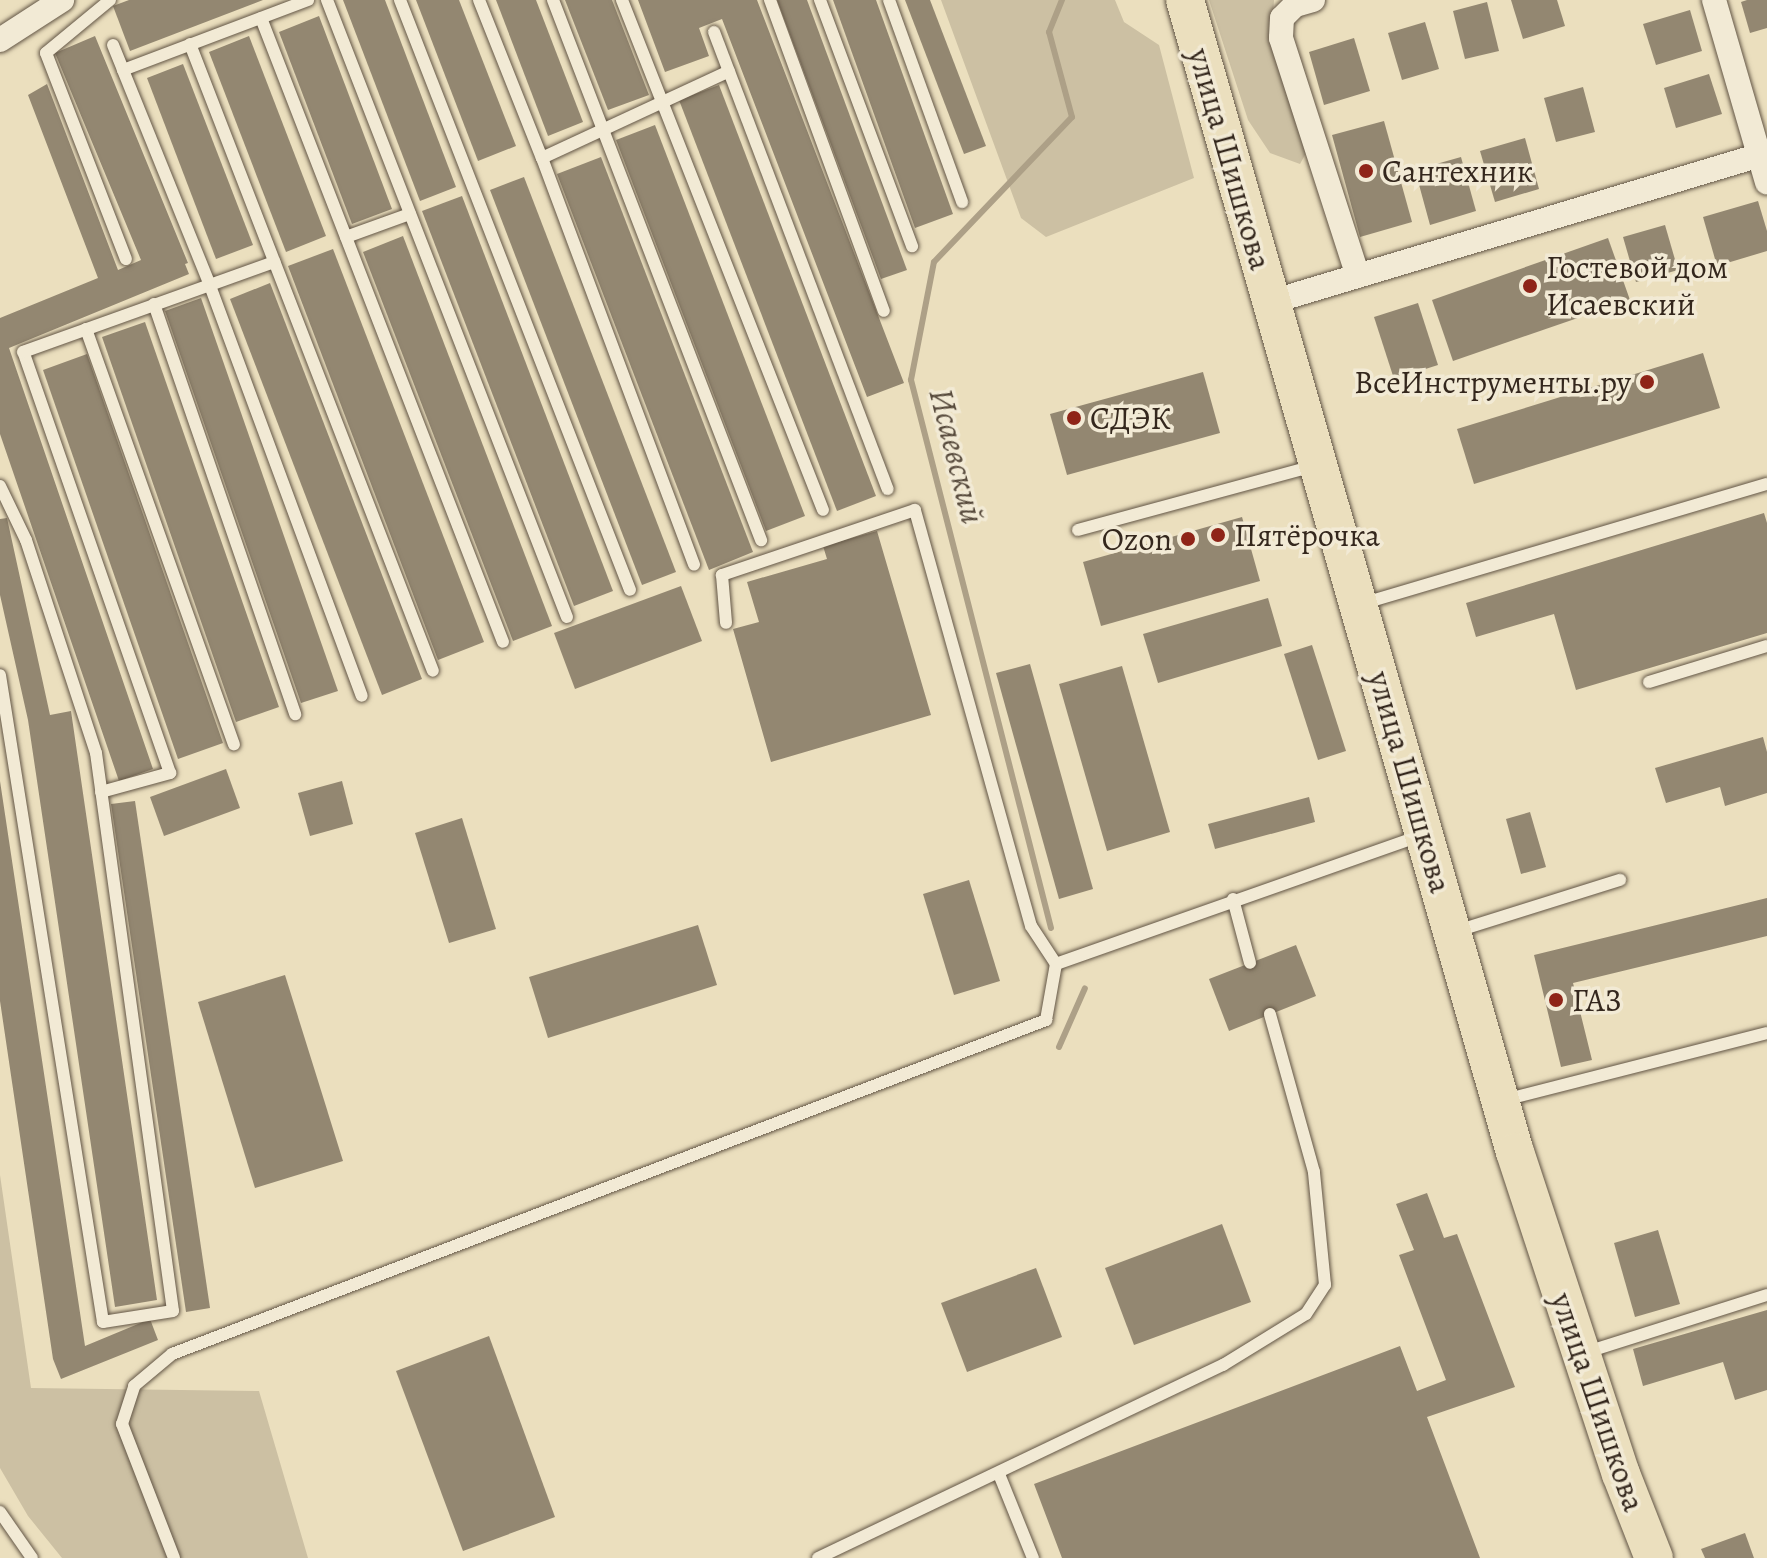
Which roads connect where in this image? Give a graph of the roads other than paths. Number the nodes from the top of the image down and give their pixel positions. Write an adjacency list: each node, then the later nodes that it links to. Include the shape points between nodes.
1 (62, 0): 17 (street)
2 (110, 0): 31 (lane, via 46,53)
3 (308, 0): 15 (lane)
4 (327, 0): 28 (lane)
5 (400, 0): 47 (lane)
6 (479, 0): 25 (lane)
7 (553, 0): 23 (lane)
8 (622, 0): 22 (lane)
9 (770, 0): 37 (lane)
10 (820, 0): 30 (lane)
11 (889, 0): 27 (lane)
12 (1185, 0): 35 (main road, улица Шишкова)
13 (1313, 0): 33 (street, via 1295,5 1282,18 1281,38)
14 (1714, 0): 24 (street)
15 (261, 18): 18 (lane); 29 (lane)
16 (714, 32): 21 (lane)
17 (0, 40)
18 (190, 44): 20 (lane); 32 (lane)
19 (113, 45): 20 (lane)
20 (123, 70): 34 (lane)
21 (729, 71): 22 (lane); 42 (lane)
22 (661, 100): 23 (lane); 43 (lane)
23 (605, 132): 25 (lane); 45 (lane)
24 (1763, 154): 26 (street); 33 (street)
25 (542, 158): 46 (lane)
26 (1767, 182)
27 (962, 202)
28 (410, 214): 29 (lane); 49 (lane)
29 (346, 237): 51 (lane)
30 (912, 246)
31 (126, 259)
32 (274, 262): 34 (lane); 53 (lane)
33 (1358, 276): 35 (street)
34 (209, 283): 36 (lane); 56 (lane)
35 (1271, 302): 39 (main road, улица Шишкова)
36 (154, 304): 38 (lane); 57 (lane)
37 (884, 311)
38 (86, 329): 58 (lane); 59 (lane, via 23,352 170,773)
39 (1317, 465): 44 (lane); 48 (main road, улица Шишкова)
40 (1767, 484): 48 (lane)
41 (0, 486): 59 (lane, via 26,540 91,739)
42 (888, 489)
43 (823, 510)
44 (1078, 530)
45 (761, 540)
46 (694, 565)
47 (630, 590)
48 (1358, 605): 60 (main road, улица Шишкова)
49 (567, 617)
50 (726, 623): 65 (lane, via 722,575 915,510 1031,926)
51 (503, 642)
52 (1767, 646): 55 (lane)
53 (433, 671)
54 (0, 675): 59 (lane, via 103,1322 173,1311)
55 (1649, 682)
56 (362, 696)
57 (295, 714)
58 (234, 744)
59 (101, 792)
60 (1425, 834): 62 (lane); 63 (main road, улица Шишкова)
61 (1620, 880): 63 (lane)
62 (1233, 899): 64 (lane); 65 (lane)
63 (1454, 932): 68 (main road, улица Шишкова)
64 (1250, 963)
65 (1056, 964): 74 (lane, via 1046,1020 172,1354 134,1386 122,1424)
66 (1270, 1014): 71 (lane, via 1314,1172 1325,1285 1306,1314 1223,1365)
67 (1767, 1033): 68 (lane)
68 (1501, 1101): 70 (main road, улица Шишкова)
69 (1767, 1295): 70 (lane)
70 (1580, 1354): 77 (main road, улица Шишкова)
71 (999, 1474): 75 (lane); 76 (lane)
72 (0, 1512): 73 (lane)
73 (32, 1558)
74 (174, 1558)
75 (818, 1558)
76 (1033, 1558)
77 (1654, 1558)

